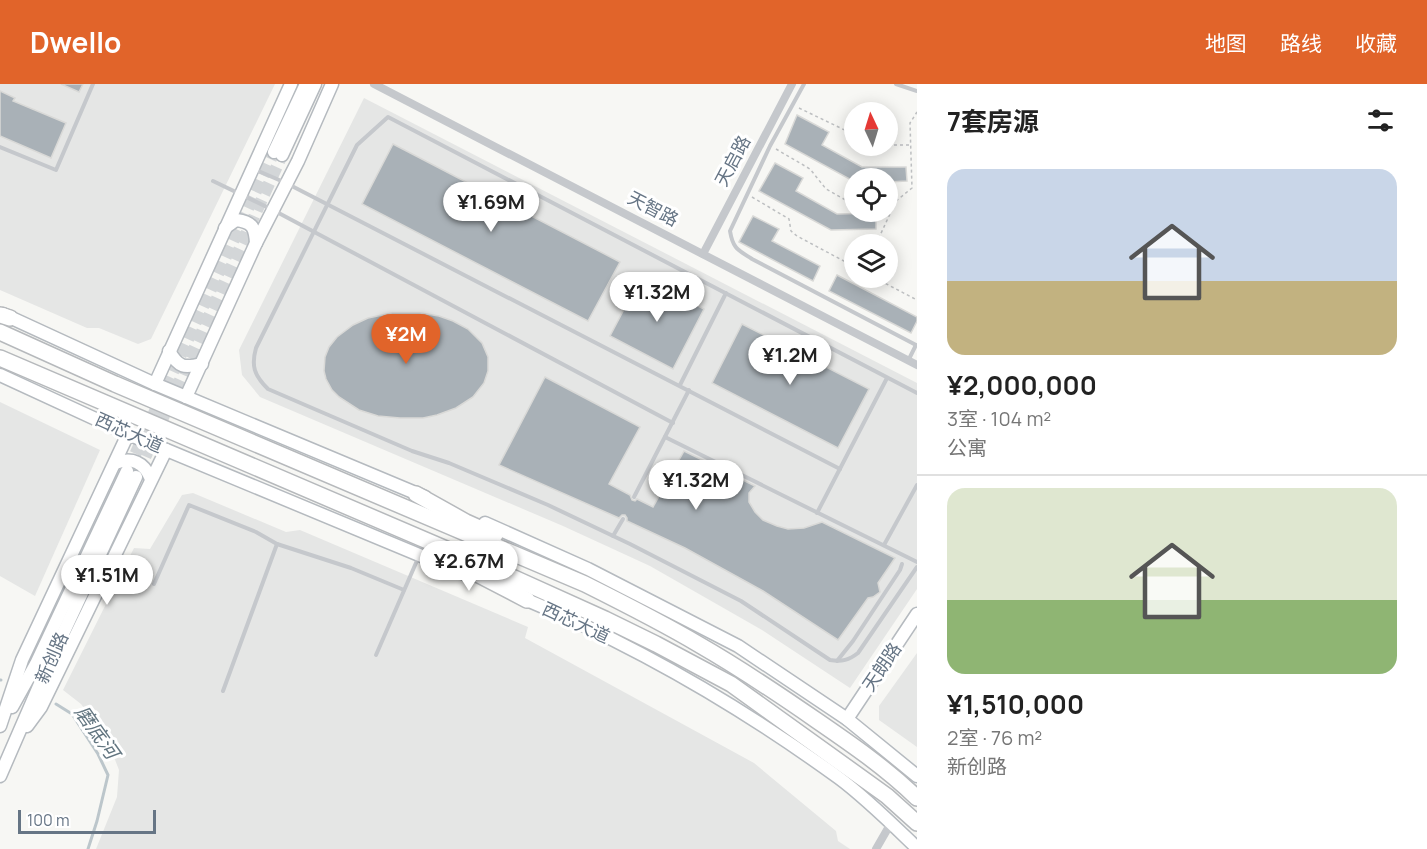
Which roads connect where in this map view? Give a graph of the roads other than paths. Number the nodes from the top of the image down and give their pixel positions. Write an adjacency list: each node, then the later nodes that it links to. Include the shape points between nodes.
1 (93, 84): 11 (lane, via 56,170)
2 (291, 84): 12 (main road)
3 (306, 84): 4 (main road, via 278,154)
4 (315, 84)
5 (332, 84): 14 (main road)
6 (374, 84): 21 (street, 天智路)
7 (792, 84): 21 (street, 天启路)
8 (804, 84): 25 (lane, via 730,231 732,244)
9 (896, 84): 10 (lane)
10 (917, 91)
11 (0, 147)
12 (252, 168): 14 (lane); 15 (main road)
13 (213, 181): 15 (lane)
14 (286, 183): 16 (lane); 17 (main road)
15 (240, 194): 17 (lane); 18 (main road)
16 (327, 204): 19 (lane); 22 (lane, via 357,145 388,117); 33 (lane)
17 (273, 210): 19 (lane); 20 (main road)
18 (225, 228): 20 (main road, via 236,220 248,222); 26 (main road)
19 (314, 232): 37 (lane); 50 (lane, via 256,348 254,368 260,381 268,389)
20 (256, 243): 29 (main road)
21 (703, 254): 28 (street, 天智路)
22 (726, 293): 31 (lane); 33 (lane)
23 (3, 315): 32 (main road)
24 (0, 333): 58 (highway, 西芯大道)
25 (916, 344): 28 (lane)
26 (169, 351): 29 (main road, via 182,366); 32 (main road)
27 (0, 358): 47 (highway, 西芯大道)
28 (913, 362)
29 (202, 364): 36 (main road)
30 (0, 375): 38 (main road, 西芯大道)
31 (887, 378): 35 (lane); 42 (lane)
32 (155, 384): 36 (main road)
33 (680, 385): 34 (lane)
34 (689, 390): 37 (lane); 42 (lane)
35 (917, 393)
36 (186, 397): 45 (main road)
37 (673, 423): 39 (lane)
38 (128, 434): 40 (main road, 西芯大道); 41 (main road)
39 (665, 437): 46 (lane); 48 (lane)
40 (166, 450): 43 (main road); 53 (main road, 西芯大道)
41 (115, 463): 43 (main road, via 133,461 147,469); 66 (main road, via 22,660)
42 (840, 469): 48 (lane)
43 (151, 478): 67 (main road, via 41,707)
44 (917, 485): 52 (lane)
45 (416, 494): 58 (highway); 65 (main road, via 588,570 738,646)
46 (634, 497)
47 (351, 508): 60 (highway); 72 (highway, 西芯大道, via 605,619 731,684 887,796)
48 (817, 513): 52 (lane)
49 (623, 519): 50 (lane)
50 (614, 536): 63 (lane, via 741,601)
51 (277, 544): 57 (lane, via 189,506); 59 (lane); 64 (lane)
52 (884, 545): 54 (lane)
53 (419, 555): 59 (lane); 60 (main road, 西芯大道)
54 (917, 562)
55 (902, 564): 63 (lane)
56 (917, 567): 63 (lane, via 858,653)
57 (154, 584)
58 (585, 584): 70 (highway, 西芯大道, via 763,683 841,737)
59 (404, 590): 62 (lane)
60 (527, 600): 71 (main road, 西芯大道, via 662,665 756,722 841,780)
61 (917, 614): 65 (main road, 天朗路)
62 (376, 655)
63 (837, 661)
64 (223, 691)
65 (847, 719): 69 (main road)
66 (0, 727): 67 (main road, 新创路, via 132,474)
67 (16, 741): 68 (main road, 新创路)
68 (0, 776)
69 (917, 776)
70 (917, 798)
71 (891, 823): 73 (main road, 西芯大道); 74 (street)
72 (917, 824)
73 (917, 848)
74 (876, 849)

